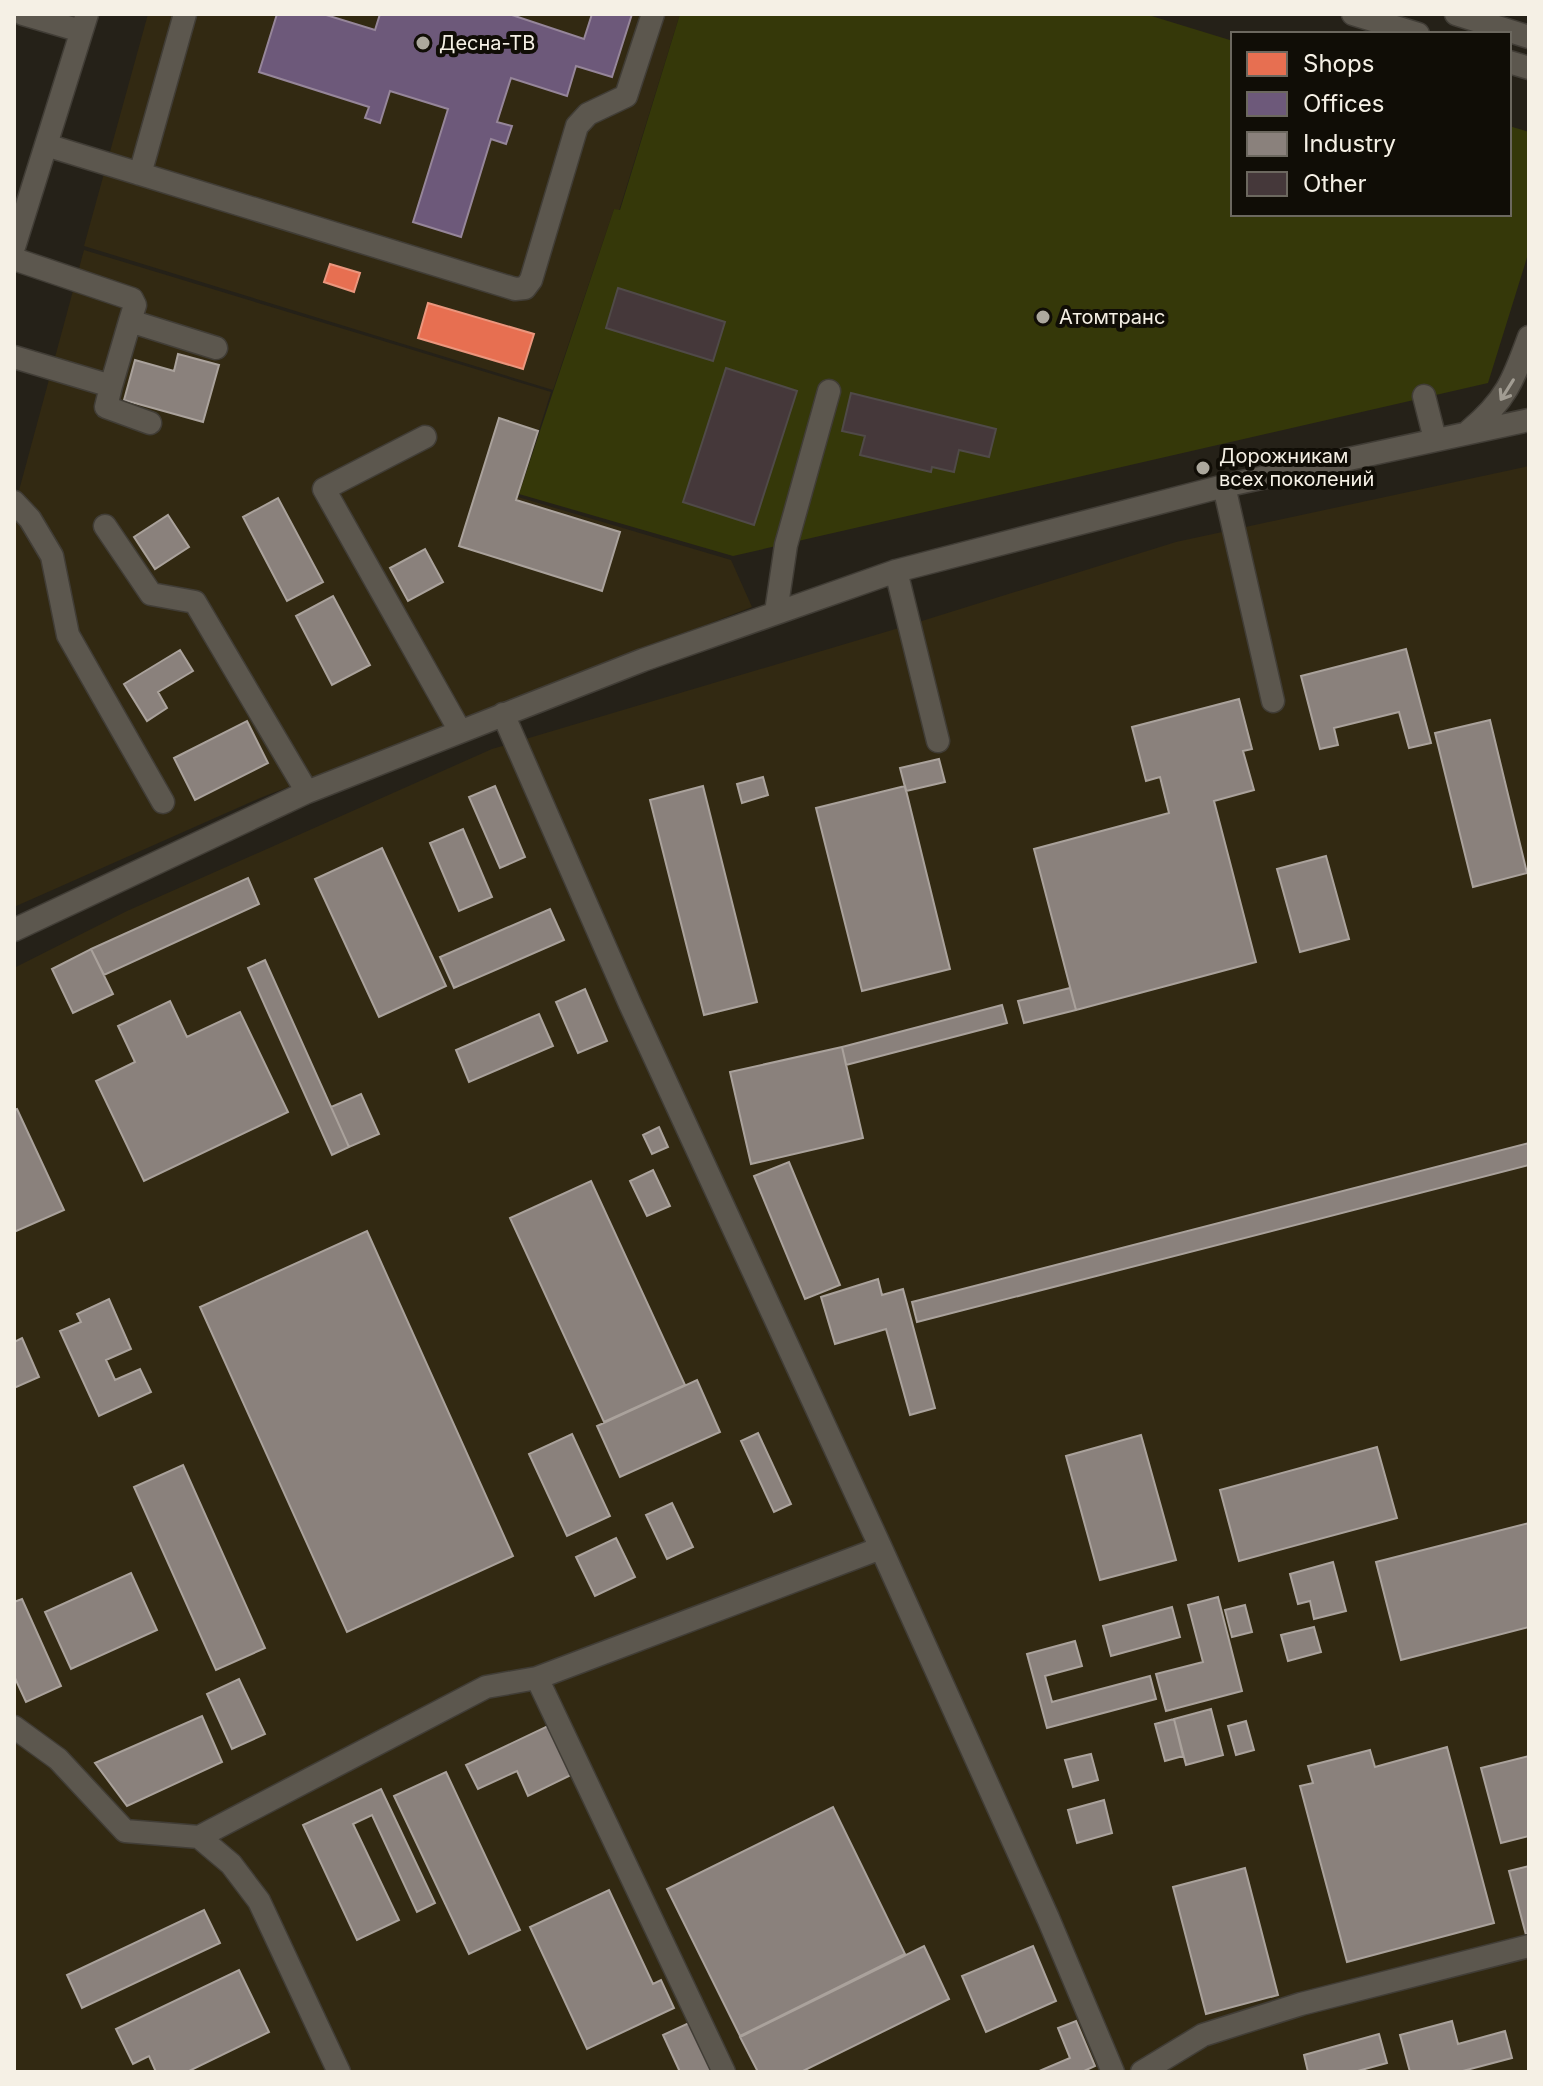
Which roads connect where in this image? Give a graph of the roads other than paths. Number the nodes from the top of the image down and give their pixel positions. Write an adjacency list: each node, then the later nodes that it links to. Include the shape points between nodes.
1 (23, 14): 6 (street)
2 (185, 14): 10 (street)
3 (653, 14): 10 (street, via 626,96 588,114 577,126 525,288)
4 (1353, 14): 7 (street)
5 (1456, 14): 8 (street)
6 (84, 23): 9 (street)
7 (1412, 32)
8 (1529, 37)
9 (46, 145): 10 (street); 11 (street)
10 (140, 174)
11 (14, 247)
12 (14, 259): 13 (street, via 132,299)
13 (130, 321): 15 (street); 17 (street)
14 (1529, 337): 22 (street, one-way to 22, via 1512,384 1493,411)
15 (216, 348)
16 (14, 357): 17 (street)
17 (111, 386): 21 (street, via 106,407)
18 (829, 391): 29 (street, via 786,545)
19 (1424, 396): 24 (street)
20 (1529, 420): 22 (street)
21 (150, 423)
22 (1468, 431): 24 (street)
23 (425, 437): 32 (street, via 324,489)
24 (1435, 439): 25 (street)
25 (1224, 486): 28 (street); 30 (street)
26 (14, 502): 35 (street, via 52,556 68,635)
27 (105, 526): 34 (street, via 151,594 195,602)
28 (896, 571): 29 (street); 33 (street)
29 (776, 612): 31 (street)
30 (1273, 701)
31 (503, 714): 32 (street); 37 (street, via 630,1004)
32 (460, 731): 34 (street)
33 (938, 741)
34 (307, 792): 36 (street)
35 (163, 802)
36 (14, 930)
37 (881, 1548): 38 (street); 44 (street)
38 (537, 1678): 40 (street, via 486,1687); 43 (street)
39 (14, 1727): 40 (street, via 58,1759 125,1831)
40 (199, 1837): 42 (street, via 231,1864 259,1901)
41 (1529, 1946): 45 (street, via 1301,2004 1203,2035)
42 (339, 2072)
43 (724, 2072)
44 (1113, 2072)
45 (1142, 2072)

